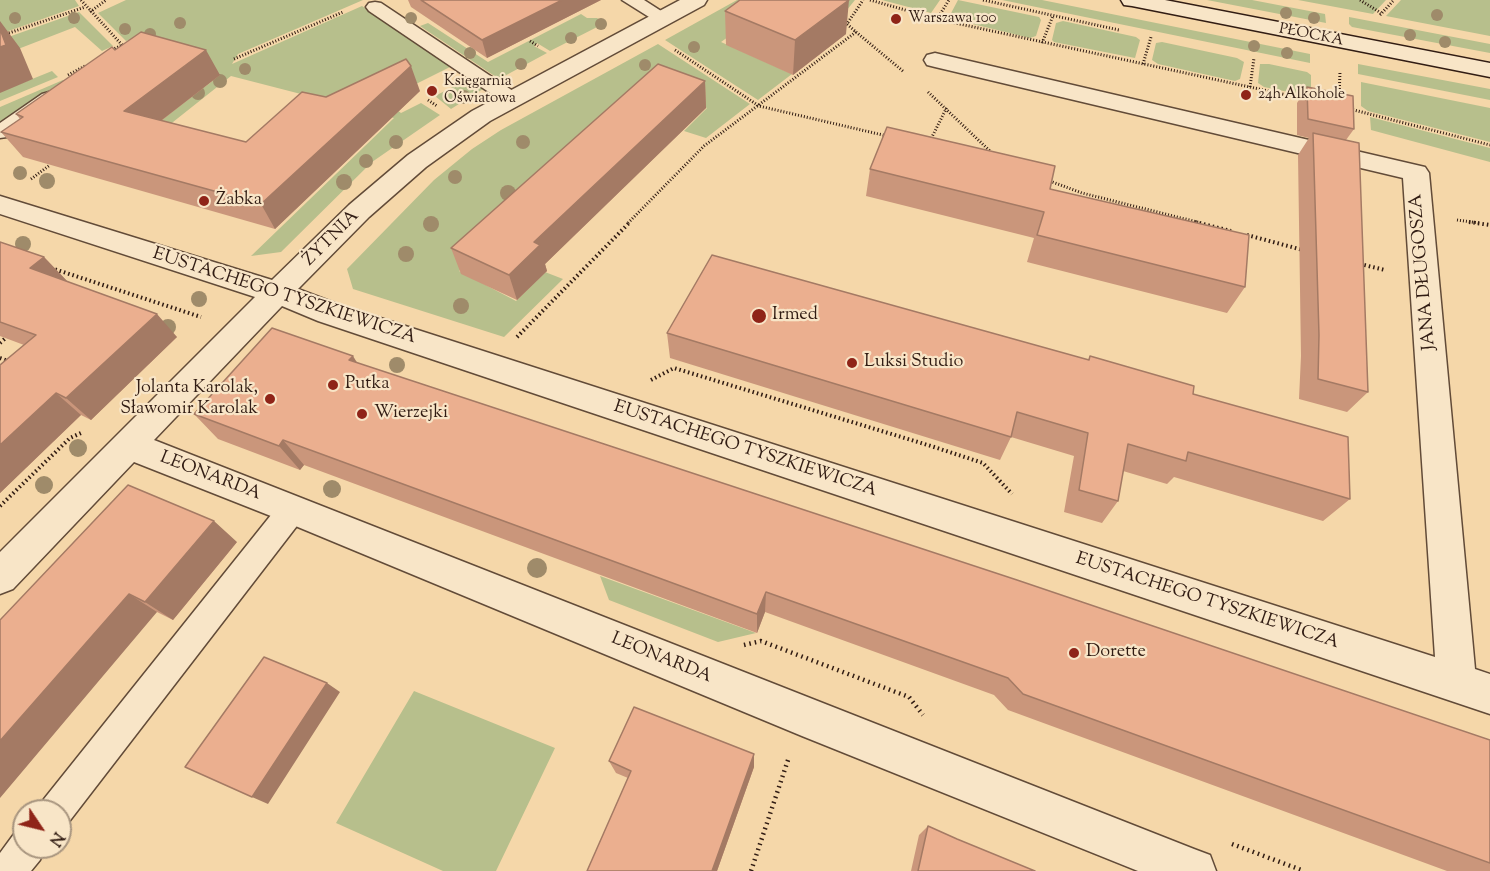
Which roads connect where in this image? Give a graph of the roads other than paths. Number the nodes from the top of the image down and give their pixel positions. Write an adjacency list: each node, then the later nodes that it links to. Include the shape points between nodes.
1 (631, 0): 5 (lane)
2 (696, 0): 5 (street, ŻYTNIA)
3 (1132, 0): 7 (street, PŁOCKA)
4 (375, 6): 9 (lane)
5 (663, 18): 9 (street, ŻYTNIA)
6 (935, 60): 16 (street, JANA DŁUGOSZA, via 1416,173)
7 (1490, 70)
8 (66, 88): 10 (lane)
9 (512, 99): 12 (street, ŻYTNIA, via 417,161 359,211)
10 (0, 132)
11 (0, 205): 12 (street, EUSTACHEGO TYSZKIEWICZA)
12 (278, 293): 13 (street, ŻYTNIA); 16 (street, EUSTACHEGO TYSZKIEWICZA)
13 (128, 445): 14 (street, LEONARDA); 15 (street, ŻYTNIA)
14 (293, 509): 18 (lane); 19 (street, LEONARDA)
15 (0, 577)
16 (1457, 684): 17 (street, EUSTACHEGO TYSZKIEWICZA)
17 (1490, 694)
18 (65, 799)
19 (1194, 871)

